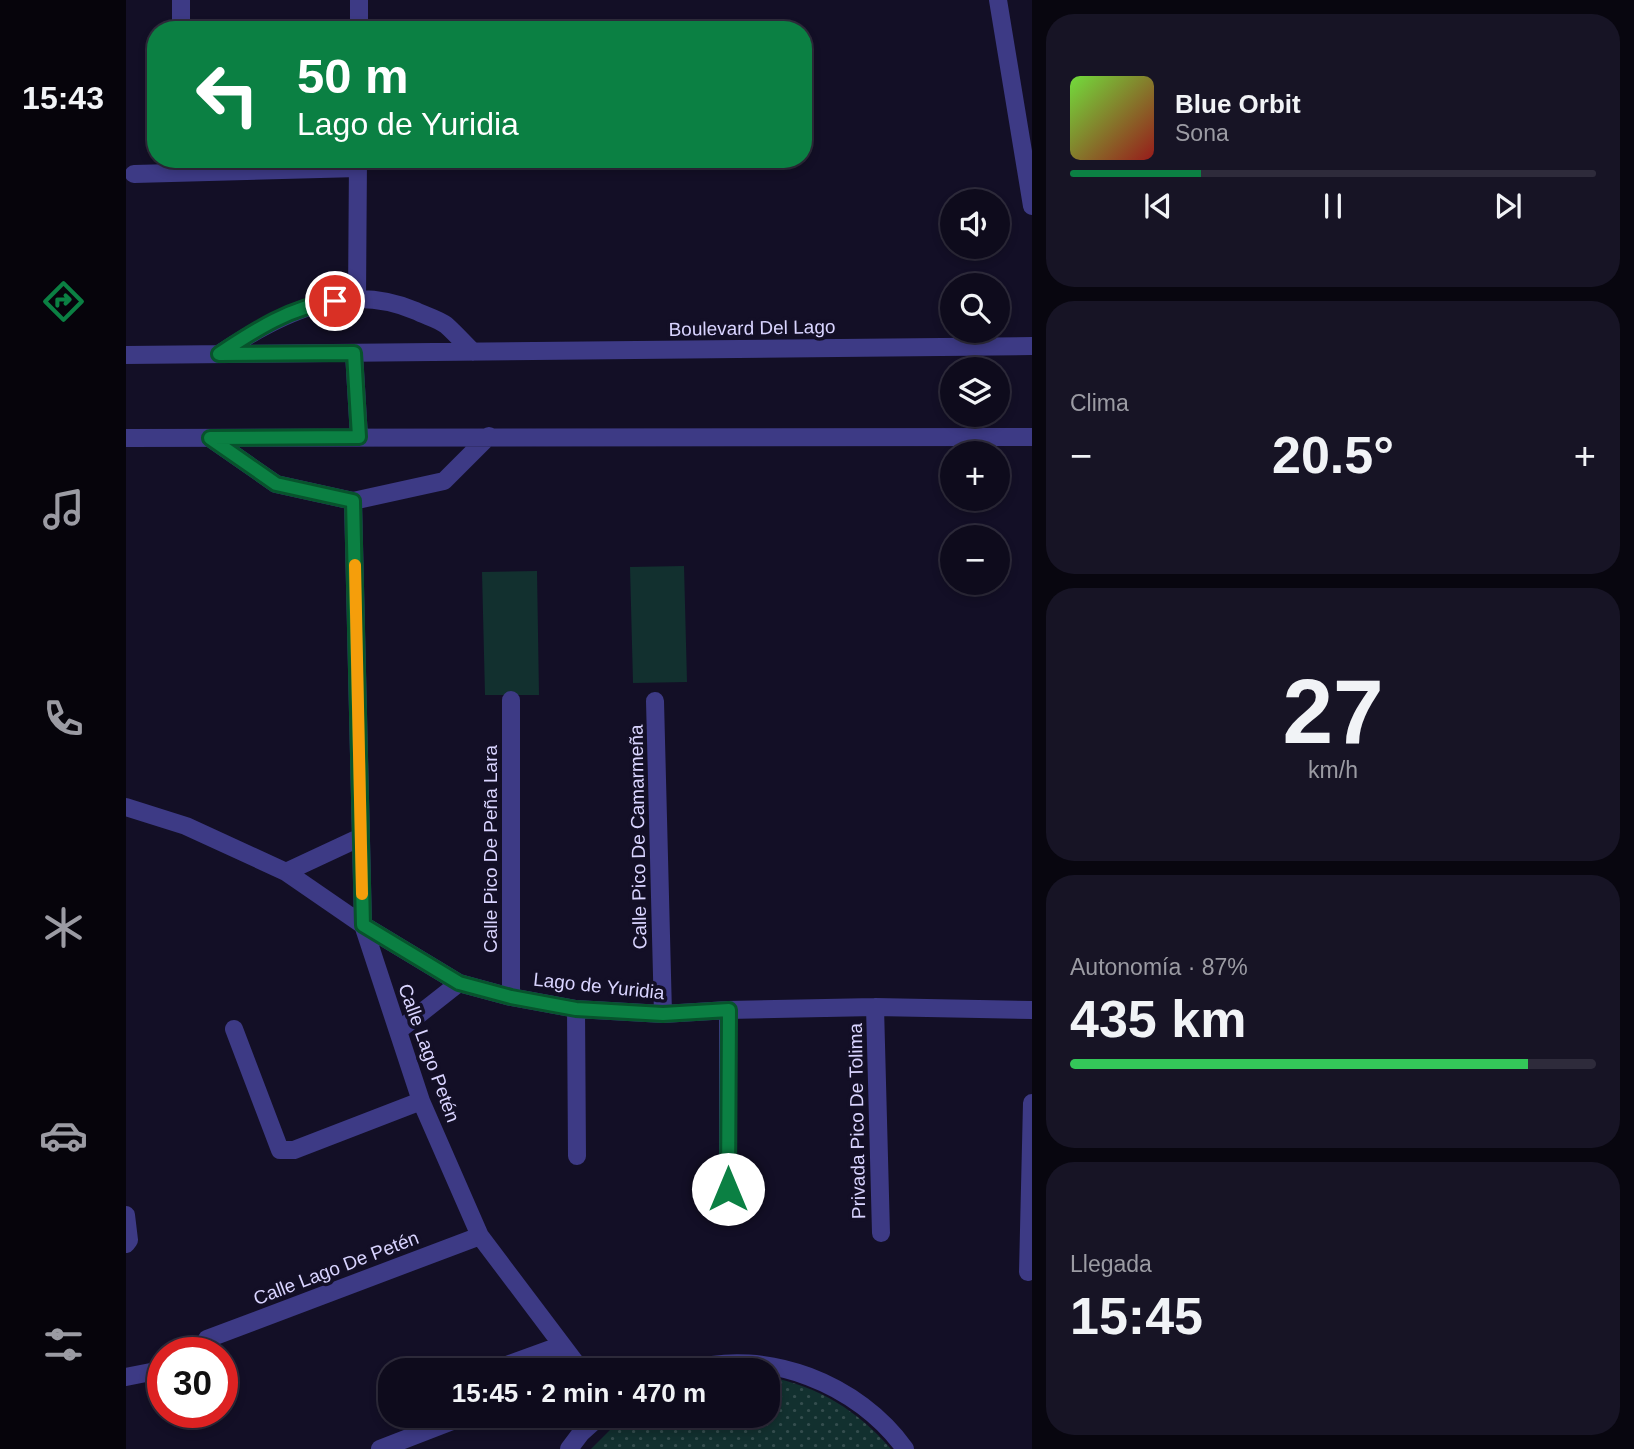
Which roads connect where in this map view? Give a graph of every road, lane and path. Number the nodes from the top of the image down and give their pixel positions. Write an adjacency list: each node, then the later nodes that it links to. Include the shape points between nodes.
1 (181, 0): 4 (street)
2 (359, 0): 5 (street)
3 (998, 0): 9 (street)
4 (181, 21)
5 (359, 21)
6 (170, 168): 8 (street)
7 (358, 168): 10 (street)
8 (134, 173)
9 (1032, 206)
10 (357, 299): 12 (street, via 389,302 444,324); 14 (street, via 313,304 250,333)
11 (1032, 346): 12 (street, Boulevard Del Lago)
12 (473, 352): 13 (street, Boulevard Del Lago)
13 (354, 353): 14 (street, Boulevard Del Lago); 17 (street)
14 (219, 354): 15 (street, Boulevard Del Lago)
15 (126, 355)
16 (489, 436): 17 (street); 18 (street); 21 (street, via 444,481)
17 (359, 437): 20 (street)
18 (1032, 437)
19 (126, 438): 20 (street)
20 (210, 438): 21 (street, via 276,484)
21 (353, 501): 25 (street, Calle Lago Petén)
22 (511, 700): 29 (street, Calle Pico De Peña Lara)
23 (655, 701): 34 (street, Calle Pico De Camarmeña)
24 (126, 807): 26 (street, Lago de Yuridia, via 186,827)
25 (360, 836): 26 (street); 27 (street, Calle Lago Petén)
26 (286, 872): 27 (street, Lago de Yuridia)
27 (363, 925): 28 (street, Lago de Yuridia); 36 (street, Calle Lago Petén)
28 (459, 983): 29 (street, Lago de Yuridia); 36 (street)
29 (511, 997): 31 (street, Lago de Yuridia)
30 (876, 1007): 32 (street, Lago de Yuridia); 33 (street, Lago de Yuridia); 42 (street, Privada Pico De Tolima)
31 (576, 1009): 34 (street, Lago de Yuridia); 39 (street)
32 (729, 1010): 34 (street, Lago de Yuridia); 40 (street)
33 (1032, 1010)
34 (663, 1014)
35 (234, 1029): 37 (street, via 280,1150 287,1152)
36 (398, 1031): 37 (street, Calle Lago Petén)
37 (421, 1101): 43 (street, Calle Lago Petén)
38 (1032, 1103): 45 (street)
39 (577, 1156)
40 (728, 1214)
41 (126, 1215): 44 (street)
42 (881, 1233)
43 (480, 1236): 46 (street, Calle Lago De Petén); 47 (street, Calle Lago Petén)
44 (127, 1242)
45 (1028, 1272)
46 (212, 1337)
47 (562, 1345): 48 (street); 49 (street, Calle Lago Petén)
48 (527, 1358)
49 (572, 1358)
50 (780, 1369): 57 (street, via 806,1375 853,1398)
51 (147, 1373): 52 (street)
52 (126, 1377)
53 (434, 1428): 55 (street)
54 (587, 1428): 56 (street)
55 (380, 1449)
56 (569, 1449)
57 (905, 1449)

